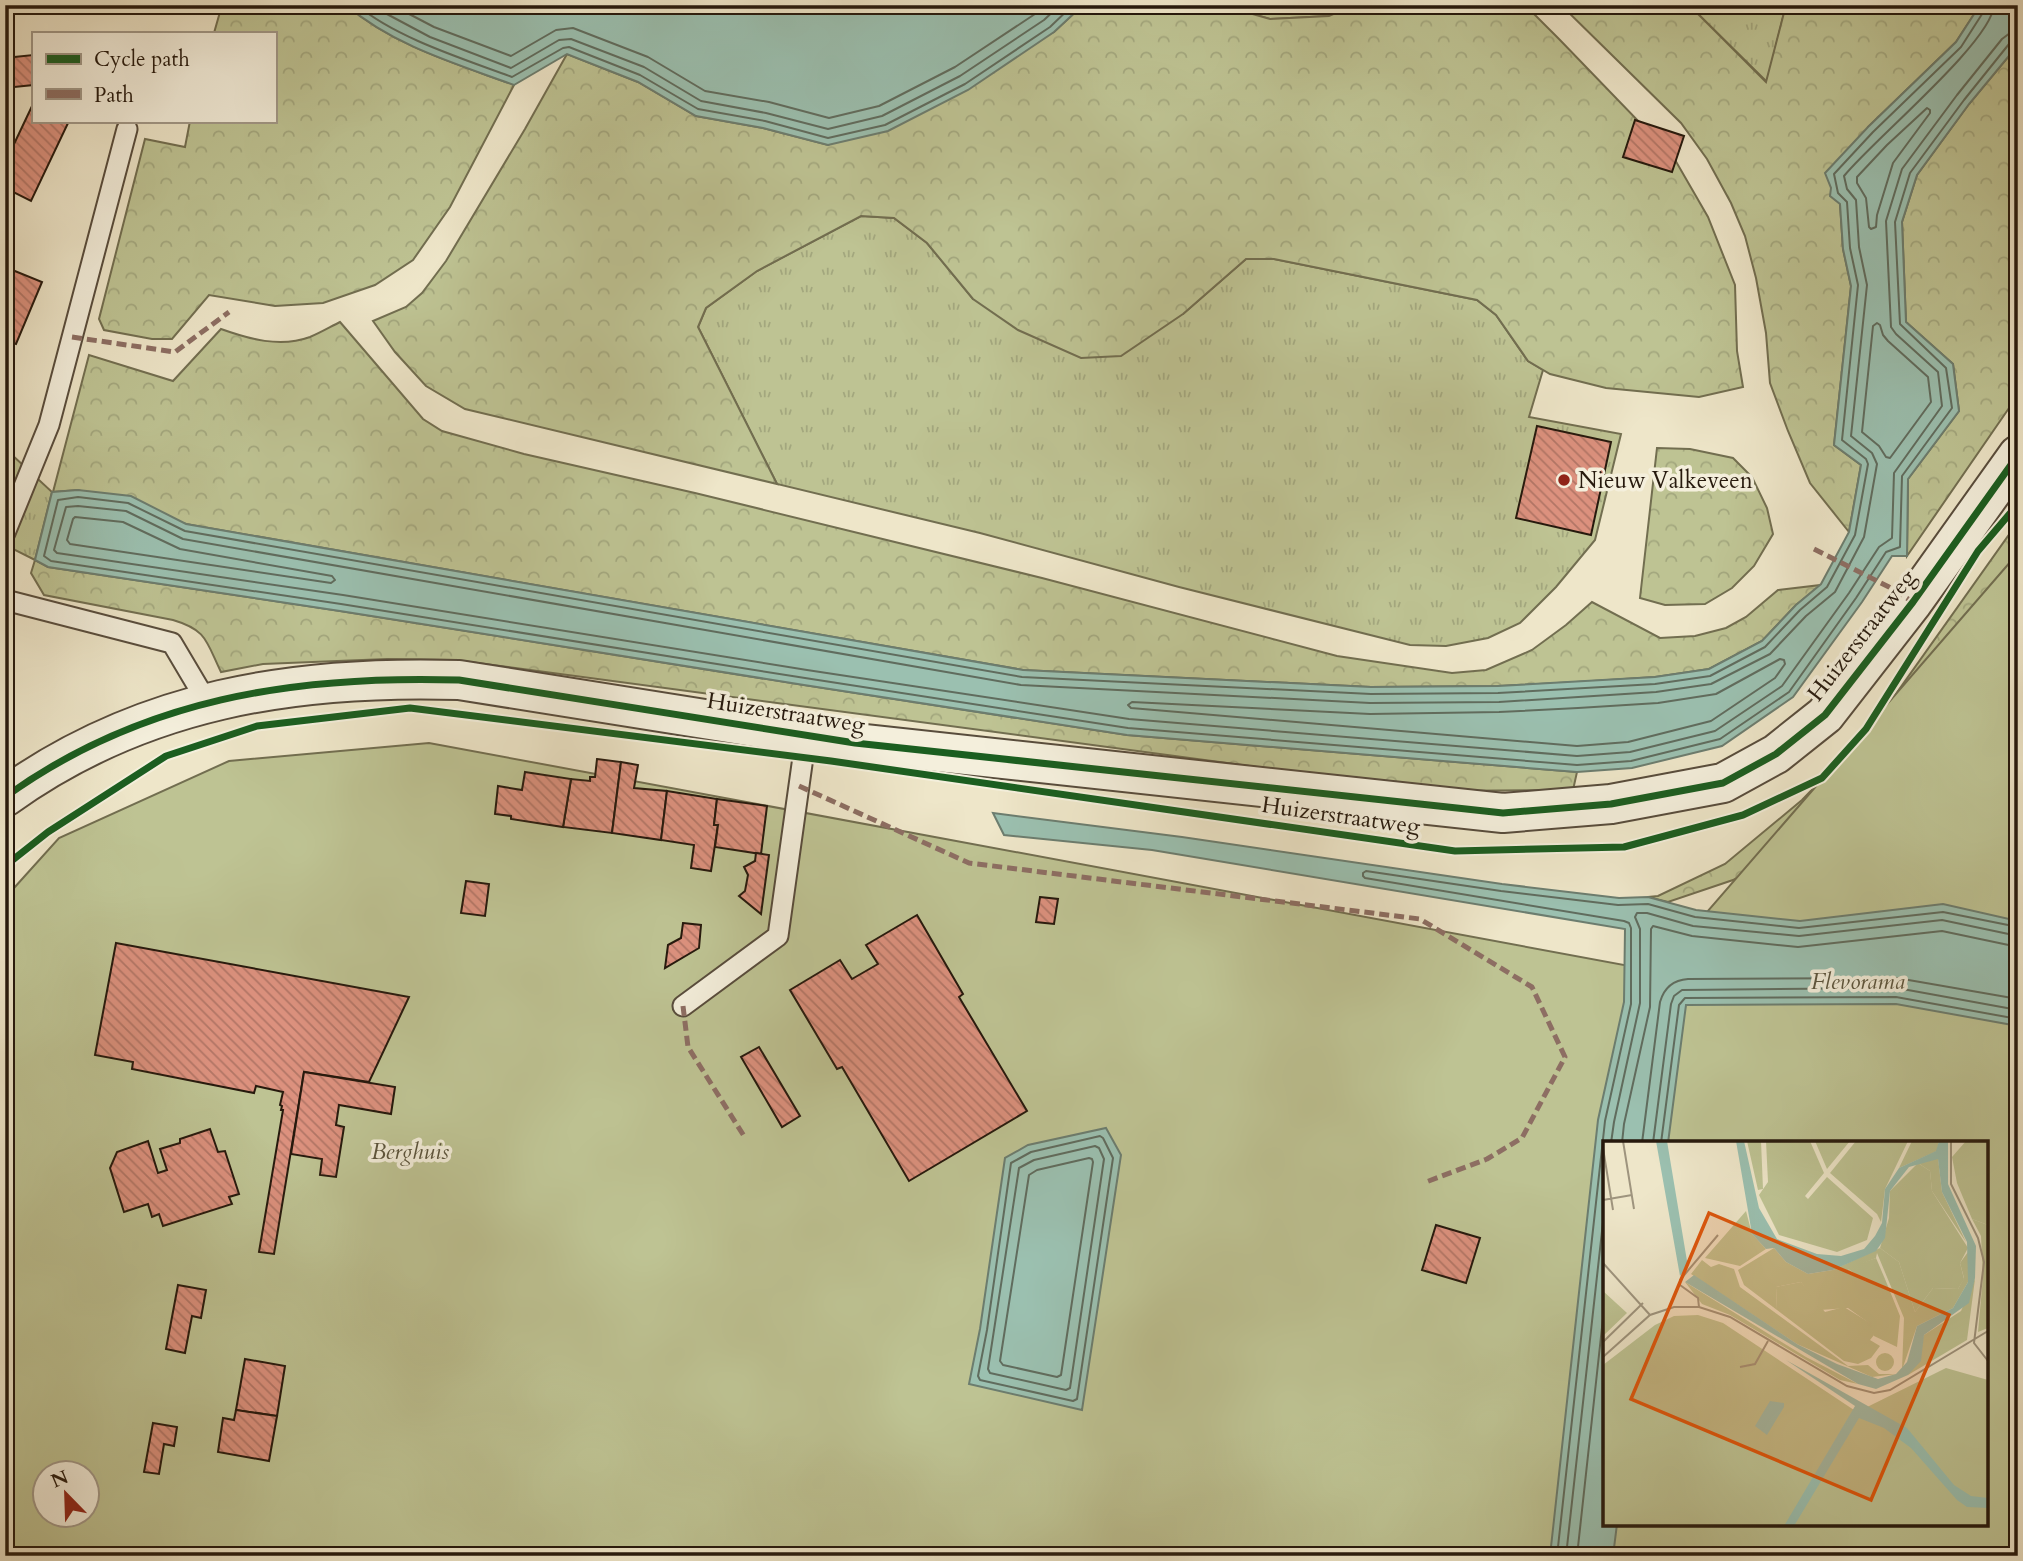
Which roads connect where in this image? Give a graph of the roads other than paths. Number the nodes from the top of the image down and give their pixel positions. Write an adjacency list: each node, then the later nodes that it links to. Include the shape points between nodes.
1 (127, 129): 3 (lane, via 49,425)
2 (2018, 455): 6 (street, Huizerstraatweg, via 1825,715 1776,754 1723,783 1611,804 1503,813)
3 (5, 533)
4 (5, 600): 5 (lane, via 172,643)
5 (207, 702): 6 (street, Huizerstraatweg, via 297,686 405,678 459,680); 7 (street, Huizerstraatweg, via 88,747)
6 (805, 735): 8 (lane, via 778,936)
7 (5, 797)
8 (683, 1006)

